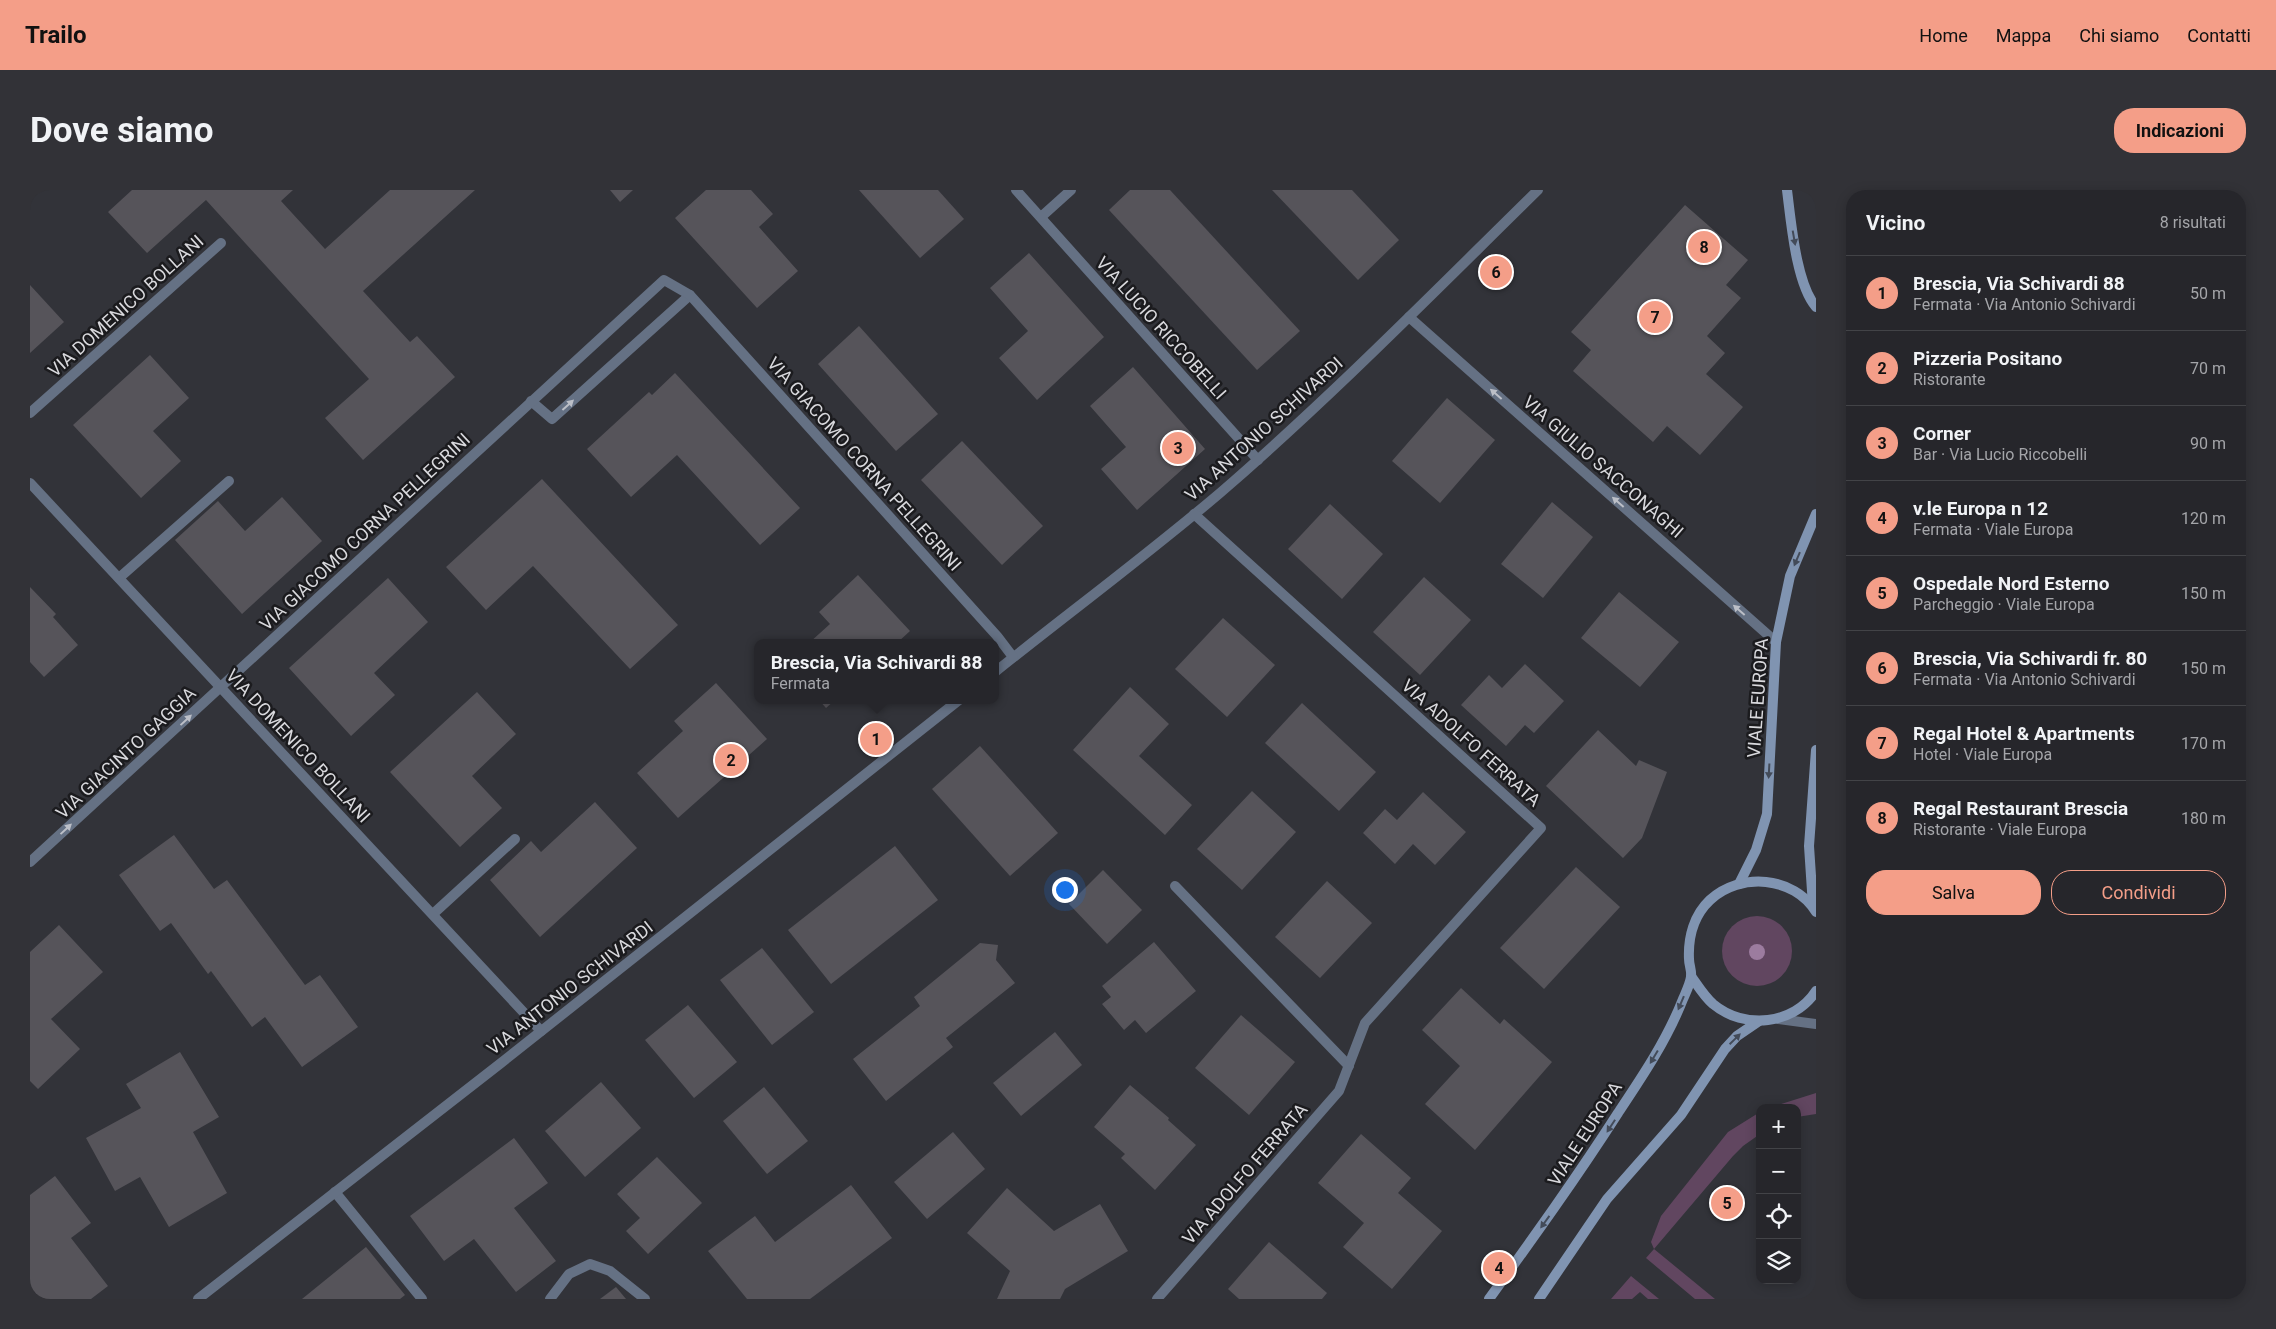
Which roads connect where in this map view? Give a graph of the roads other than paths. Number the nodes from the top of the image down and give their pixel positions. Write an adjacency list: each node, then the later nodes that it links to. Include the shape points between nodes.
1 (1016, 190): 5 (street, VIA LUCIO RICCOBELLI)
2 (1071, 190): 5 (street)
3 (1538, 190): 9 (street, VIA ANTONIO SCHIVARDI)
4 (1787, 190): 8 (street, one-way to 8, via 1798,262 1808,297)
5 (1041, 217): 12 (street, VIA LUCIO RICCOBELLI)
6 (221, 243): 11 (street, VIA DOMENICO BOLLANI)
7 (690, 295): 10 (street, VIA GIACOMO CORNA PELLEGRINI, via 664,280); 10 (street, one-way to 7, via 552,419); 19 (street, VIA GIACOMO CORNA PELLEGRINI)
8 (1816, 306)
9 (1409, 317): 12 (street, VIA ANTONIO SCHIVARDI); 18 (street, VIA GIULIO SACCONAGHI, one-way to 9)
10 (531, 401): 21 (street, VIA GIACOMO CORNA PELLEGRINI)
11 (30, 413)
12 (1258, 460): 15 (street, VIA ANTONIO SCHIVARDI)
13 (229, 481): 17 (street)
14 (30, 483): 17 (street, VIA DOMENICO BOLLANI)
15 (1194, 514): 19 (street, VIA ANTONIO SCHIVARDI); 36 (street, VIA ADOLFO FERRATA, via 1541,828 1365,1023)
16 (1816, 514): 18 (street, VIALE EUROPA, one-way to 18, via 1790,576)
17 (119, 578): 21 (street, VIA DOMENICO BOLLANI)
18 (1776, 642): 26 (street, VIALE EUROPA, one-way to 26, via 1767,814 1756,850)
19 (1013, 657): 20 (street, VIA ANTONIO SCHIVARDI)
20 (999, 669)
21 (221, 687): 25 (street, VIA GIACINTO GAGGIA, one-way to 21); 29 (street, VIA DOMENICO BOLLANI)
22 (954, 704): 35 (street, VIA ANTONIO SCHIVARDI)
23 (1816, 750): 28 (street, VIALE EUROPA, via 1809,846)
24 (515, 839): 29 (street)
25 (30, 862)
26 (1739, 884): 28 (street, VIALE EUROPA, via 1759,881 1779,884 1797,893); 30 (street, VIALE EUROPA, via 1710,900 1692,928 1689,945)
27 (1175, 886): 36 (street)
28 (1814, 909)
29 (433, 914): 35 (street, VIA DOMENICO BOLLANI)
30 (1691, 976): 33 (street, via 1713,1004 1742,1019); 43 (street, VIALE EUROPA, one-way to 43, via 1670,1030 1637,1085 1574,1183)
31 (1816, 990): 32 (street, via 1812,998 1796,1010)
32 (1778, 1018): 33 (street); 34 (street)
33 (1759, 1021): 44 (street, one-way to 33, via 1607,1199 1681,1115 1725,1049)
34 (1816, 1024)
35 (540, 1032): 37 (street, VIA ANTONIO SCHIVARDI)
36 (1348, 1066): 42 (street, VIA ADOLFO FERRATA, via 1339,1091)
37 (335, 1192): 38 (street, VIA ANTONIO SCHIVARDI); 39 (street)
38 (198, 1299)
39 (422, 1299)
40 (550, 1299): 41 (street, via 569,1274 590,1264 610,1270)
41 (645, 1299)
42 (1157, 1299)
43 (1488, 1299)
44 (1539, 1299)

